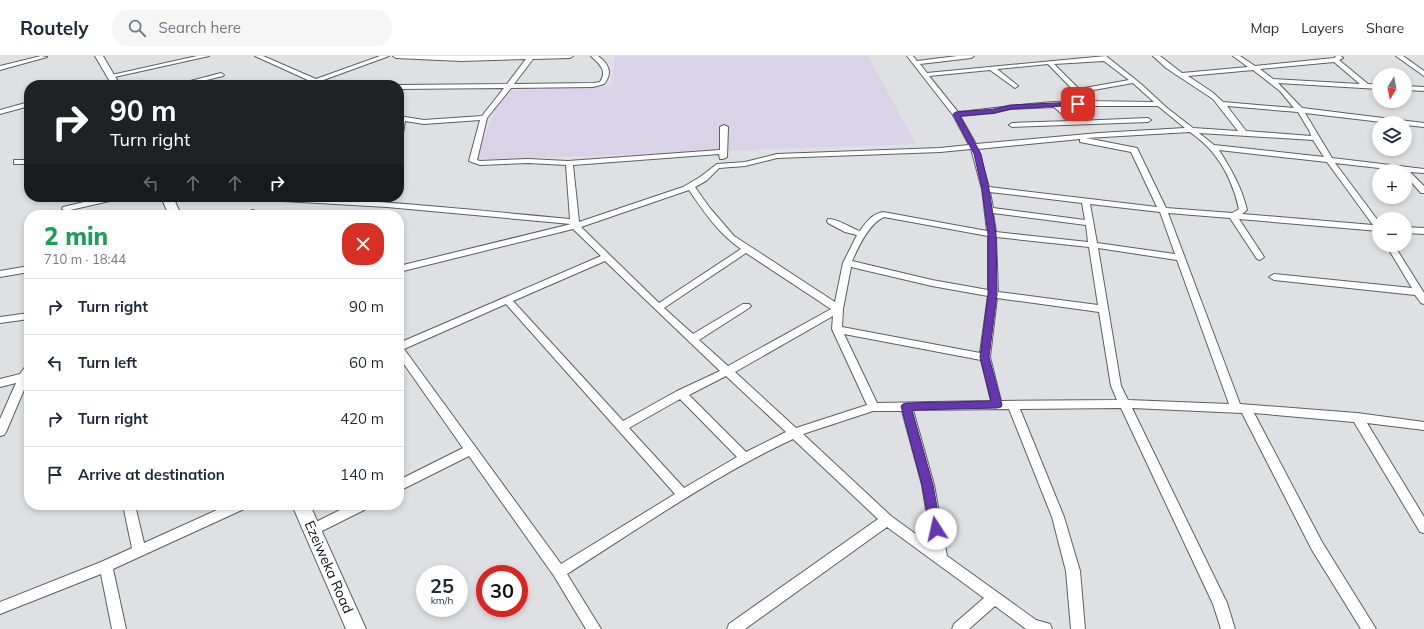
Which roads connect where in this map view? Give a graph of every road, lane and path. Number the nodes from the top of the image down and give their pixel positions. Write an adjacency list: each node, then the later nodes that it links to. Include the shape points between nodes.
1 (101, 56): 25 (main road)
2 (206, 56): 26 (street)
3 (258, 56): 28 (street)
4 (386, 56): 29 (street)
5 (396, 56): 13 (street, via 470,60)
6 (570, 56): 13 (street)
7 (594, 56): 32 (street, via 606,69 606,78 602,83)
8 (971, 56): 16 (street)
9 (1156, 56): 24 (street)
10 (1236, 56): 20 (street)
11 (1400, 56): 21 (street)
12 (44, 57): 18 (street)
13 (527, 57): 32 (street)
14 (1103, 57): 17 (street); 30 (street)
15 (1337, 58): 20 (street); 34 (street)
16 (913, 59): 23 (street)
17 (1049, 62): 19 (street); 39 (street)
18 (0, 68)
19 (991, 68): 23 (street); 33 (street)
20 (1256, 68): 24 (street); 31 (street)
21 (1424, 74)
22 (221, 75): 27 (street)
23 (926, 75): 47 (street)
24 (1181, 75): 43 (street, via 1210,93)
25 (113, 80)
26 (117, 80)
27 (200, 80)
28 (314, 80)
29 (319, 80)
30 (1134, 81): 39 (street); 42 (street)
31 (1272, 81): 34 (street); 45 (street)
32 (509, 85): 36 (street); 48 (street)
33 (1015, 86)
34 (1366, 86): 35 (street)
35 (1372, 86)
36 (404, 87)
37 (1412, 88): 38 (street)
38 (1424, 89)
39 (1077, 91): 41 (street)
40 (1055, 104): 41 (street); 47 (street); 51 (street)
41 (1089, 104): 42 (street)
42 (1158, 104): 55 (street)
43 (1222, 104): 45 (street); 56 (street)
44 (24, 106): 46 (street)
45 (1300, 110): 53 (street); 58 (street)
46 (0, 112)
47 (956, 114): 59 (street)
48 (484, 118): 49 (street, via 424,122); 65 (street, via 473,161)
49 (404, 119)
50 (1148, 120): 51 (street)
51 (1076, 123): 52 (street)
52 (1012, 125)
53 (1424, 125)
54 (724, 127): 61 (street)
55 (1192, 130): 56 (street); 57 (street); 60 (street)
56 (1244, 134): 58 (street)
57 (1076, 138): 59 (street); 79 (street, via 1134,150)
58 (1315, 138): 62 (street)
59 (973, 146): 66 (street, via 940,150 777,156 745,164); 72 (street)
60 (1211, 147): 62 (street); 80 (street, via 1230,174 1240,195 1243,210)
61 (723, 152): 65 (street); 66 (street)
62 (1329, 160): 67 (street); 81 (street)
63 (17, 162): 64 (street)
64 (24, 162)
65 (568, 163): 84 (street)
66 (724, 165): 71 (street, via 717,166)
67 (1372, 166)
68 (1412, 170): 69 (street)
69 (1424, 171)
70 (1412, 178): 73 (street)
71 (691, 187): 84 (street); 91 (street, via 731,238)
72 (986, 189): 74 (street); 78 (street)
73 (1423, 189)
74 (1086, 200): 79 (street); 83 (street)
75 (96, 202): 77 (street)
76 (396, 202): 84 (street)
77 (66, 210)
78 (989, 210): 83 (street); 89 (street)
79 (1163, 210): 80 (street); 95 (street)
80 (1233, 216): 85 (street); 94 (street)
81 (1372, 218)
82 (831, 221): 88 (street)
83 (1089, 223): 90 (street)
84 (575, 224): 93 (street); 97 (street)
85 (1372, 227)
86 (1412, 230): 87 (street)
87 (1424, 231)
88 (863, 234): 89 (street, via 876,216 883,214); 96 (street)
89 (992, 234): 90 (street); 102 (street)
90 (1093, 245): 95 (street); 108 (street)
91 (746, 249): 106 (street); 107 (street)
92 (1394, 252): 101 (street)
93 (607, 257): 103 (street); 106 (street)
94 (1260, 257)
95 (1181, 258): 126 (street)
96 (847, 263): 102 (street); 107 (street)
97 (404, 268)
98 (24, 270): 99 (street)
99 (0, 274)
100 (1274, 277): 101 (street)
101 (1418, 292): 104 (street)
102 (993, 294): 108 (street); 115 (street)
103 (507, 300): 113 (street); 129 (street)
104 (1424, 301)
105 (746, 306): 112 (street)
106 (659, 307): 112 (street)
107 (838, 309): 111 (street); 116 (street)
108 (1104, 309): 123 (street, via 1116,386)
109 (24, 317): 110 (street)
110 (0, 320)
111 (837, 329): 115 (street); 125 (street)
112 (692, 339): 116 (street)
113 (404, 345)
114 (404, 357): 132 (street)
115 (985, 357): 122 (street)
116 (728, 371): 120 (street); 131 (street)
117 (24, 374): 119 (street)
118 (24, 378): 130 (street)
119 (0, 383)
120 (681, 394): 129 (street); 133 (street)
121 (1013, 404): 122 (street); 123 (street); 156 (street, via 1058,517 1073,571)
122 (997, 405): 124 (street)
123 (1125, 405): 126 (street, via 1185,405); 157 (street, via 1220,603)
124 (906, 406): 125 (street); 144 (street, via 928,485)
125 (873, 408): 131 (street)
126 (1241, 409): 127 (street); 158 (street, via 1317,546)
127 (1357, 417): 128 (street); 141 (street)
128 (1424, 426)
129 (621, 427): 135 (street)
130 (0, 432)
131 (794, 433): 133 (street); 140 (street)
132 (470, 450): 134 (street); 146 (street)
133 (745, 458): 135 (street)
134 (404, 483)
135 (683, 495): 146 (street)
136 (130, 510): 143 (street)
137 (229, 510): 143 (street)
138 (303, 510): 142 (main road, Ezeiweka Road)
139 (352, 510): 142 (street)
140 (887, 520): 144 (street); 153 (street)
141 (1424, 528)
142 (312, 530): 151 (main road, Ezeiweka Road)
143 (139, 551): 145 (street)
144 (941, 558): 147 (street)
145 (106, 566): 148 (street); 150 (street)
146 (558, 572): 152 (street)
147 (994, 598): 149 (street); 154 (street)
148 (0, 608)
149 (1034, 627): 155 (street)
150 (119, 629)
151 (356, 629)
152 (594, 629)
153 (734, 629)
154 (959, 629)
155 (1045, 629)
156 (1078, 629)
157 (1228, 629)
158 (1369, 629)

